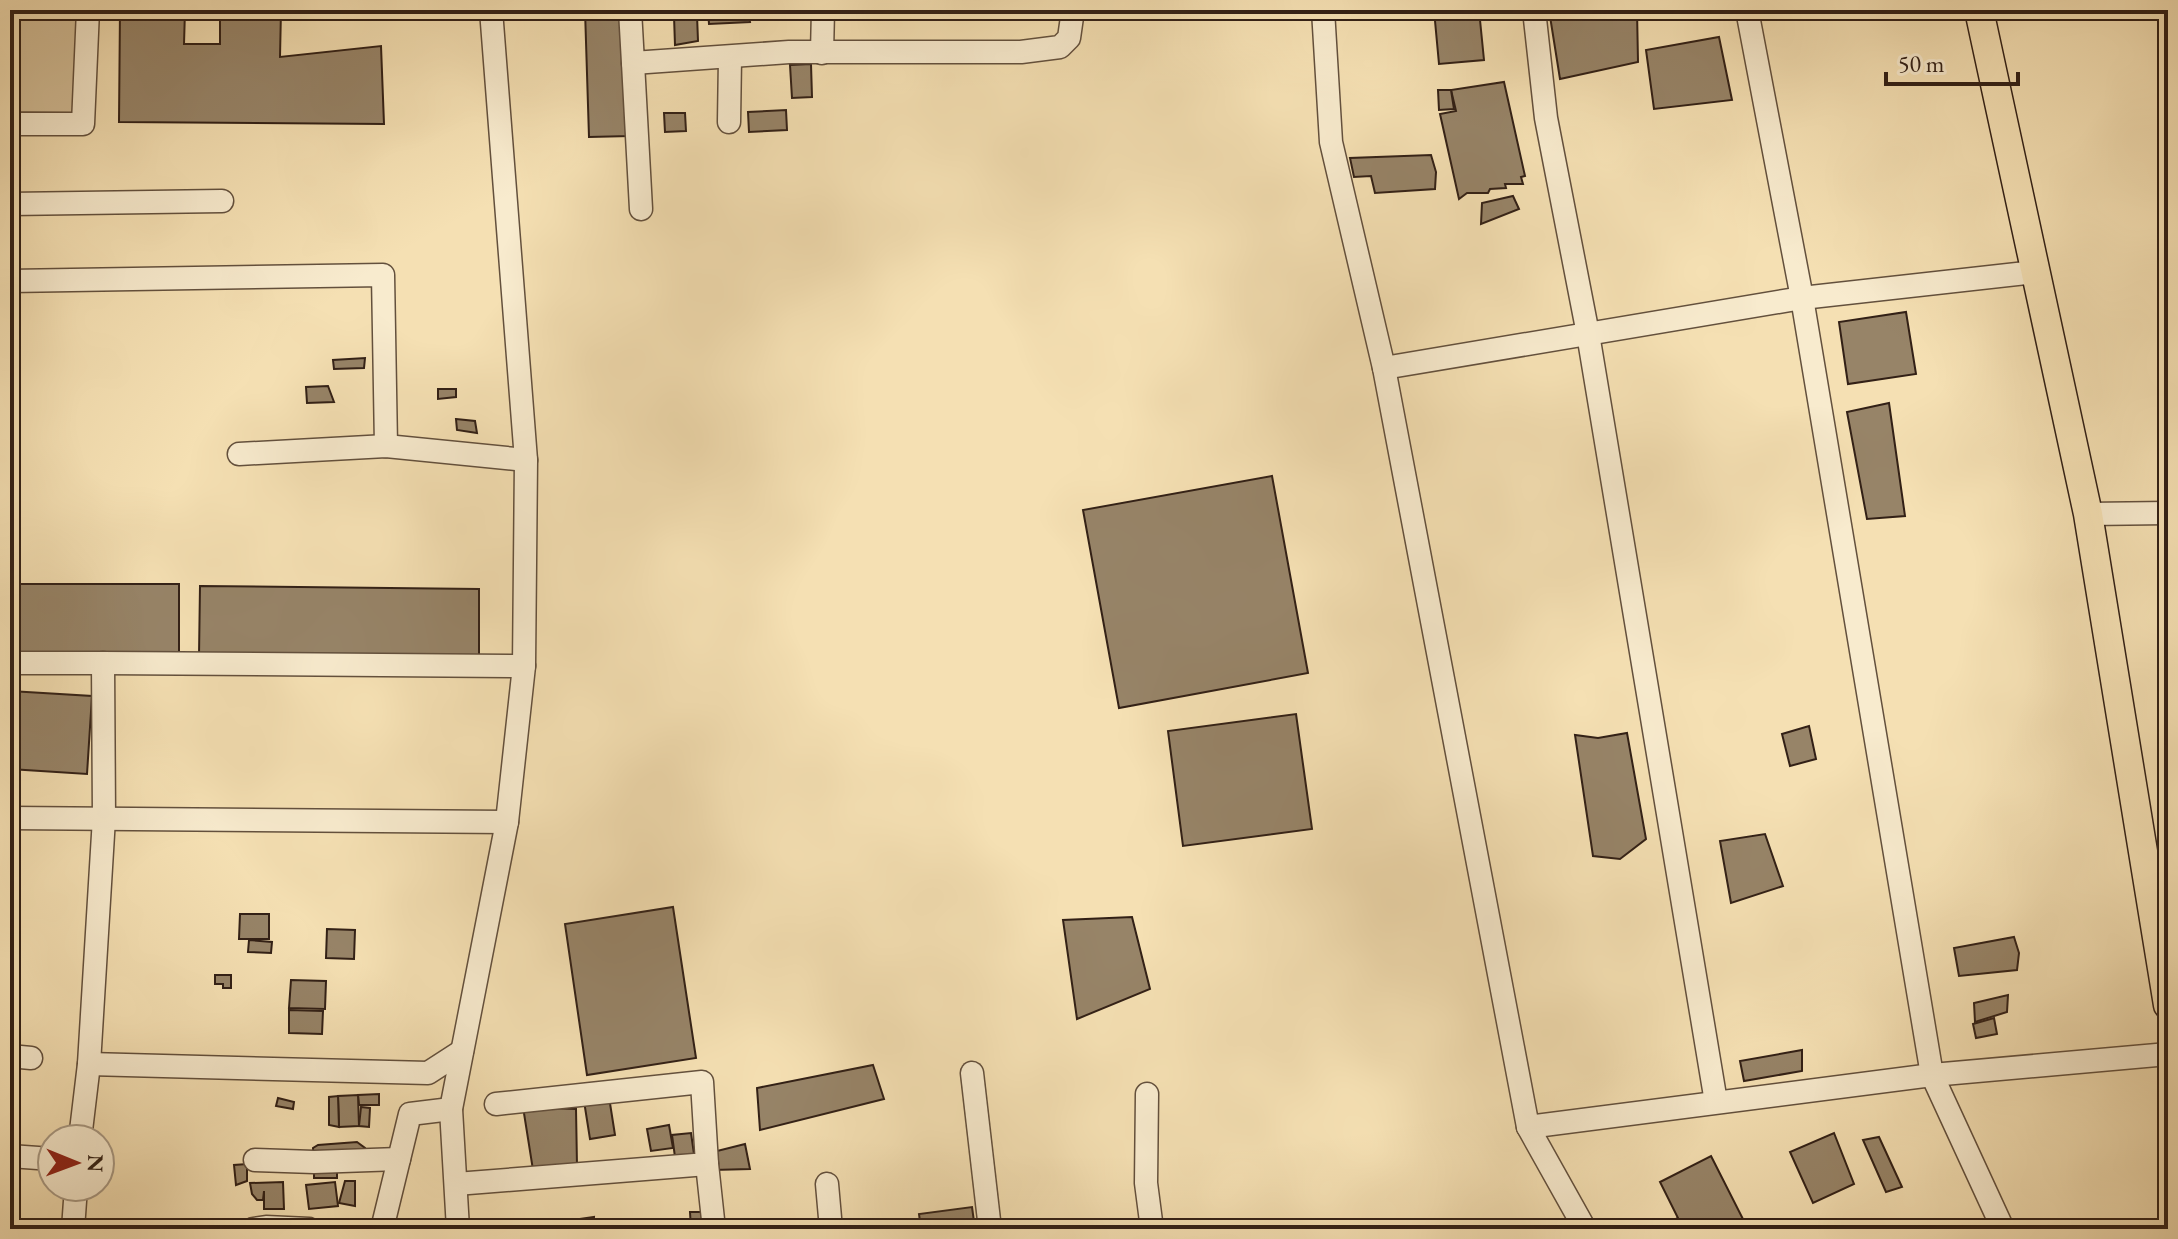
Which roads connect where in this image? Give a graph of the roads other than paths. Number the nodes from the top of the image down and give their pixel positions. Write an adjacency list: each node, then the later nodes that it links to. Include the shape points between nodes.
1 (88, 10): 14 (street, via 83,124)
2 (491, 10): 25 (street)
3 (630, 10): 12 (street)
4 (823, 10): 10 (street)
5 (1073, 10): 10 (street, via 1069,38 1060,47 1021,52)
6 (1323, 10): 22 (street, via 1331,142)
7 (1534, 10): 21 (street, via 1546,118)
8 (1747, 10): 20 (street)
9 (1979, 10): 18 (main road)
10 (822, 53): 11 (street)
11 (730, 58): 12 (street); 13 (street)
12 (633, 63): 17 (street)
13 (729, 122)
14 (10, 124)
15 (222, 201): 16 (street)
16 (10, 204)
17 (641, 209)
18 (2035, 272): 20 (street); 27 (main road)
19 (10, 281): 23 (street, via 383,275)
20 (1802, 298): 21 (street); 40 (street)
21 (1588, 334): 22 (street); 42 (street)
22 (1384, 368): 47 (street)
23 (386, 446): 24 (street); 25 (street)
24 (239, 454)
25 (526, 460): 30 (street)
26 (2168, 513): 27 (street)
27 (2088, 514): 34 (main road)
28 (10, 663): 29 (street)
29 (103, 663): 30 (street); 32 (street)
30 (524, 666): 33 (street)
31 (10, 818): 32 (street)
32 (104, 818): 33 (street); 37 (street)
33 (507, 822): 35 (street)
34 (2168, 1005)
35 (462, 1051): 38 (street); 44 (street)
36 (2168, 1054): 40 (street)
37 (89, 1064): 38 (street); 46 (street)
38 (428, 1073): 45 (street)
39 (972, 1073): 63 (street)
40 (1932, 1075): 42 (street); 66 (street)
41 (1147, 1094): 64 (street, via 1146,1183)
42 (1716, 1102): 47 (street)
43 (496, 1104): 52 (street, via 702,1082)
44 (451, 1109): 45 (street); 53 (street)
45 (410, 1114): 50 (street)
46 (82, 1123)
47 (1528, 1127): 65 (street)
48 (10, 1156): 49 (street)
49 (36, 1158)
50 (399, 1159): 51 (street); 59 (street)
51 (255, 1160)
52 (707, 1164): 53 (street); 61 (street)
53 (456, 1184): 60 (street)
54 (827, 1184): 62 (street)
55 (75, 1203): 56 (street)
56 (73, 1229)
57 (253, 1229): 58 (street)
58 (309, 1229)
59 (382, 1229)
60 (458, 1229)
61 (714, 1229)
62 (831, 1229)
63 (990, 1229)
64 (1152, 1229)
65 (1585, 1229)
66 (2003, 1229)

